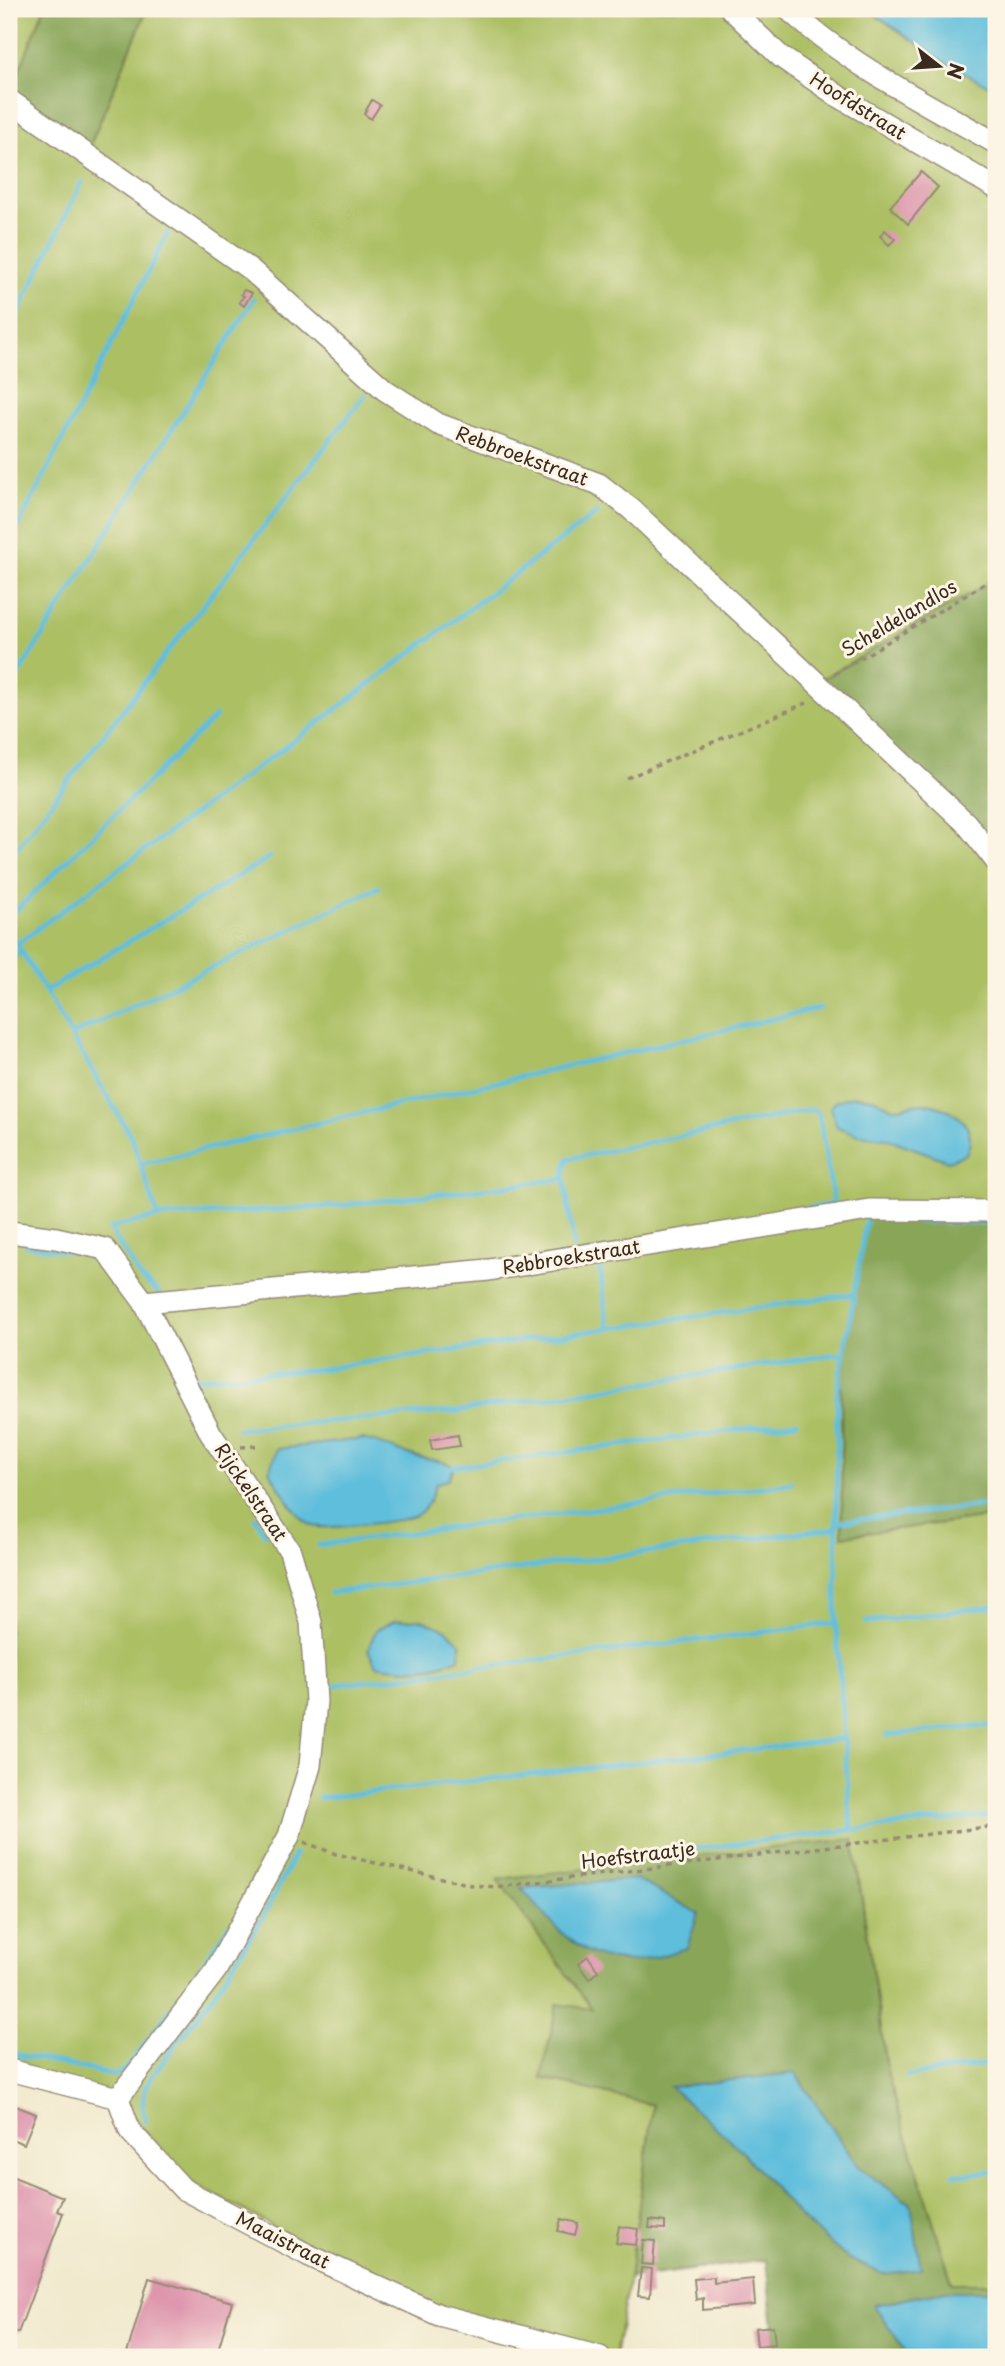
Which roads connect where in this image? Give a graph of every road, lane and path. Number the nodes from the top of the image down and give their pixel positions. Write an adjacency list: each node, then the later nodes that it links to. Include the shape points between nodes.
1 (730, 9): 5 (street, Hoofdstraat, via 782,57 838,96)
2 (788, 9): 4 (street, Hoofdstraat, via 859,63)
3 (9, 100): 7 (street, Rebbroekstraat, via 251,270 385,390 438,424 599,484)
4 (996, 143)
5 (996, 188)
6 (996, 577): 7 (path, Scheldelandlos, via 840,670)
7 (823, 690): 8 (path, Scheldelandlos); 9 (street, Rebbroekstraat, via 966,823)
8 (627, 778)
9 (996, 860)
10 (996, 1211): 12 (street, Rebbroekstraat, via 869,1210 489,1270)
11 (9, 1232): 12 (street, Rijckelstraat, via 105,1249)
12 (144, 1302): 14 (street, Rijckelstraat, via 211,1434 290,1551 311,1622 316,1701 310,1766)
13 (996, 1826): 14 (path, Hoefstraatje, via 497,1887 336,1854)
14 (289, 1836): 16 (street, Rijckelstraat, via 216,1970)
15 (9, 2070): 16 (street)
16 (118, 2098): 17 (street, Maaistraat, via 130,2131 183,2189 308,2255 439,2315)
17 (600, 2357)

